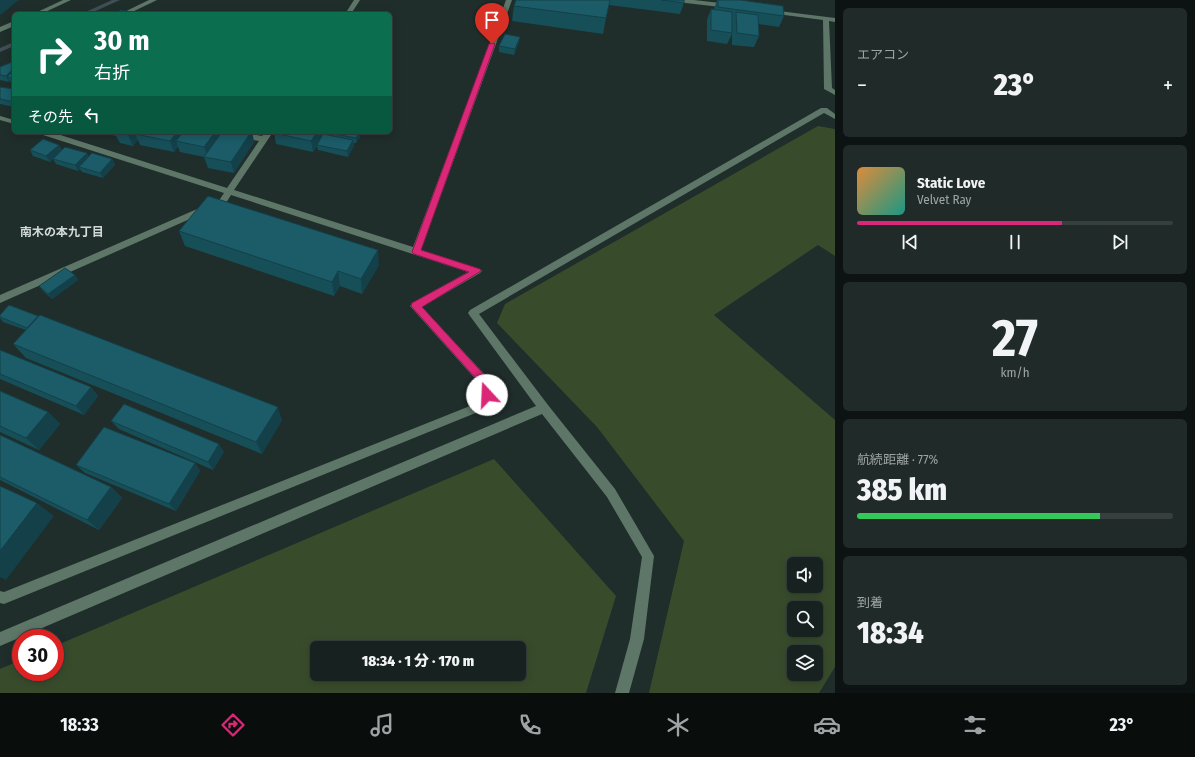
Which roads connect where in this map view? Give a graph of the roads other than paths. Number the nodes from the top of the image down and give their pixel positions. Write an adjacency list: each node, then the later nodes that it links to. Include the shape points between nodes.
1 (68, 0): 8 (street)
2 (154, 0): 9 (street)
3 (358, 0): 10 (street)
4 (509, 0): 23 (street)
5 (677, 0): 6 (street)
6 (740, 8)
7 (763, 11): 11 (street)
8 (41, 12)
9 (128, 12)
10 (349, 12)
11 (826, 19): 12 (street); 15 (street, via 828,89)
12 (835, 20)
13 (12, 24): 14 (street)
14 (0, 30)
15 (835, 93)
16 (835, 117): 25 (street, via 824,110 473,313)
17 (0, 118): 18 (street)
18 (12, 121)
19 (49, 134): 22 (street)
20 (254, 134): 21 (street)
21 (267, 135): 22 (street)
22 (228, 193): 23 (street); 24 (street, via 222,201)
23 (416, 252): 26 (street, via 477,271 416,306 484,381 487,395 479,407 4,598)
24 (0, 299)
25 (544, 408): 27 (street); 28 (street, via 611,493 648,556 637,639)
26 (0, 597)
27 (0, 639)
28 (622, 693)

